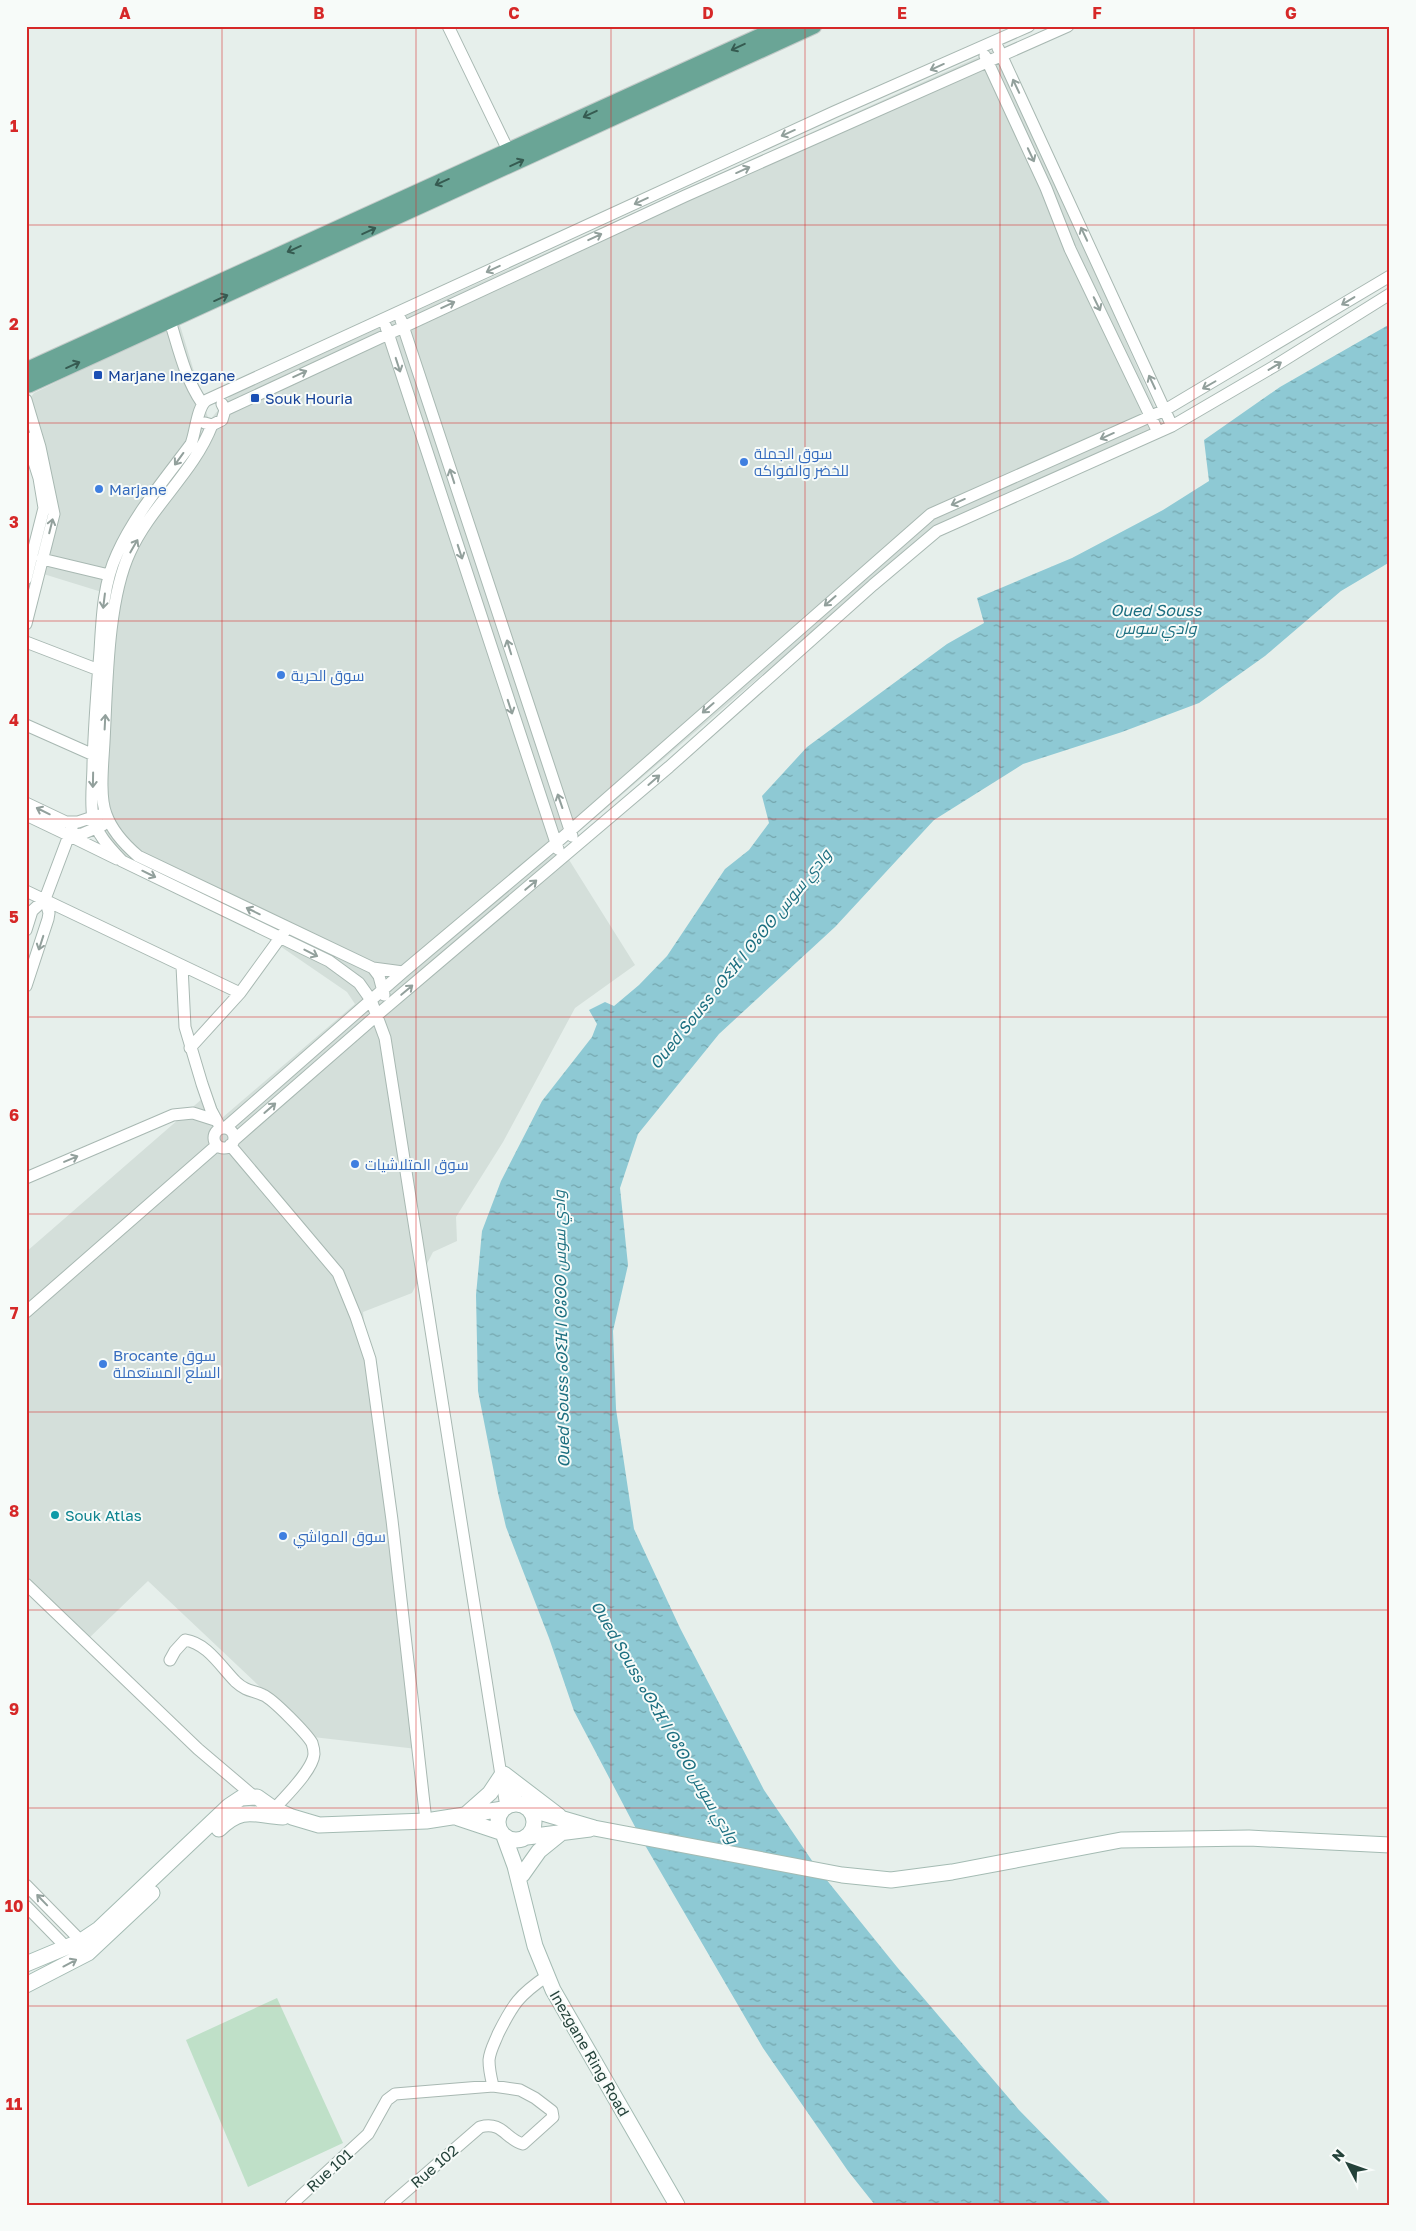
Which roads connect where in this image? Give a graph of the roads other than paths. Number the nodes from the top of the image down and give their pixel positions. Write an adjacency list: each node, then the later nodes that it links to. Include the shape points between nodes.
1 (448, 26): 10 (street)
2 (782, 26): 10 (main road, one-way to 10)
3 (814, 26): 15 (main road, one-way to 3)
4 (1029, 26): 6 (street)
5 (1068, 26): 8 (street)
6 (994, 41): 7 (street); 8 (street)
7 (981, 47): 9 (street); 13 (street, one-way to 13)
8 (1001, 55): 9 (street); 22 (street, one-way to 8)
9 (988, 61): 16 (street, one-way to 9); 24 (street, one-way to 24, via 1070,249)
10 (509, 152): 18 (main road, one-way to 18)
11 (1390, 276): 22 (street, one-way to 22)
12 (1390, 294): 26 (street, one-way to 12)
13 (398, 312): 14 (street); 16 (street)
14 (383, 318): 17 (street); 20 (street)
15 (170, 321): 18 (main road, one-way to 15); 20 (street, via 192,388)
16 (403, 326): 17 (street); 29 (street, one-way to 16)
17 (388, 333): 21 (street, one-way to 17); 30 (street, one-way to 30)
18 (27, 380)
19 (26, 400): 32 (street, one-way to 19, via 54,508)
20 (207, 401): 21 (street, via 219,401); 23 (street, via 200,406)
21 (225, 410): 25 (street, via 222,420)
22 (1165, 410): 24 (street); 26 (street)
23 (199, 416): 25 (street, via 204,423); 33 (street, one-way to 33, via 191,444 129,529)
24 (1151, 416): 27 (street); 45 (street, one-way to 45, via 931,514)
25 (212, 425): 37 (street, one-way to 25, via 118,589 130,550 206,442)
26 (1172, 426): 27 (street)
27 (1158, 432): 48 (street, one-way to 27, via 937,531)
28 (26, 437): 34 (street, via 39,478 44,508)
29 (462, 506): 30 (street); 31 (street)
30 (449, 518): 31 (street); 47 (street, one-way to 47)
31 (466, 518): 45 (street, one-way to 31)
32 (42, 559): 33 (street); 35 (street)
33 (109, 576): 37 (street, one-way to 37, via 104,604)
34 (26, 579)
35 (26, 624)
36 (26, 642): 37 (street)
37 (103, 672): 39 (street)
38 (26, 725): 39 (street)
39 (98, 756): 42 (street); 44 (street, one-way to 44)
40 (26, 803): 43 (street, one-way to 40, via 60,820)
41 (26, 815): 46 (street)
42 (107, 818): 44 (street); 54 (street, one-way to 42, via 138,856 125,846)
43 (74, 822): 44 (street); 46 (street)
44 (95, 822): 46 (street, via 82,834); 50 (street, via 105,842)
45 (570, 831): 47 (street); 48 (street)
46 (70, 836): 50 (street); 52 (street)
47 (555, 844): 49 (street); 57 (street)
48 (576, 847): 49 (street)
49 (563, 858): 62 (street, one-way to 49)
50 (122, 861): 54 (street, one-way to 54)
51 (26, 891): 52 (street)
52 (45, 899): 53 (street, via 32,911); 55 (street); 58 (street, one-way to 58, via 48,919)
53 (26, 930)
54 (284, 932): 56 (street); 60 (street); 61 (street, one-way to 61, via 360,983)
55 (182, 966): 60 (street); 63 (street, via 185,1027)
56 (373, 968): 57 (street); 59 (street)
57 (403, 972): 59 (street)
58 (26, 986)
59 (384, 988): 61 (street); 62 (street)
60 (240, 993): 63 (street)
61 (371, 1000): 62 (street); 64 (street)
62 (381, 1012): 65 (street, one-way to 62); 71 (street)
63 (190, 1048): 64 (street)
64 (220, 1125): 65 (street, via 232,1132); 66 (street, via 215,1135); 67 (street, one-way to 64, via 173,1115 193,1113)
65 (232, 1143): 66 (street, via 224,1148); 76 (street, via 338,1273 370,1359)
66 (217, 1145): 68 (street)
67 (26, 1178)
68 (26, 1312)
69 (26, 1584): 72 (street, via 198,1749)
70 (170, 1660): 74 (street, via 185,1640 195,1641 249,1692 263,1695 282,1710 312,1743 314,1754 309,1768)
71 (502, 1773): 73 (street); 75 (street, via 483,1800); 77 (street, via 546,1804)
72 (242, 1799): 74 (street); 74 (street, via 257,1797); 85 (street, via 229,1806 99,1929); 89 (street, one-way to 72, via 88,1953 109,1935 229,1819)
73 (514, 1807): 75 (street); 77 (street); 78 (street, via 498,1822); 79 (street, Inezgane Ring Road, via 532,1813 534,1823)
74 (269, 1813): 76 (street, via 319,1825)
75 (460, 1817): 76 (street); 78 (street)
76 (426, 1821)
77 (562, 1827): 79 (street); 80 (street, via 594,1828 842,1876 891,1880 1121,1840 1249,1838); 81 (street)
78 (502, 1834): 79 (street, via 513,1840); 83 (street, Inezgane Ring Road)
79 (525, 1838): 81 (street, Inezgane Ring Road)
80 (1390, 1845)
81 (522, 1875): 83 (street, Inezgane Ring Road)
82 (26, 1885): 85 (street, one-way to 82)
83 (522, 1894): 88 (street, Inezgane Ring Road, via 534,1946)
84 (26, 1906): 86 (street)
85 (81, 1941): 86 (street)
86 (67, 1948): 87 (street)
87 (26, 1964)
88 (547, 1976): 90 (street, via 513,2004 506,2018 489,2060); 93 (street, Inezgane Ring Road)
89 (26, 1985)
90 (493, 2086): 91 (street, Rue 101, via 395,2094 387,2100 368,2134); 92 (street, Rue 102, via 520,2090 552,2111 552,2117 522,2144 495,2126 480,2127)
91 (291, 2205)
92 (390, 2205)
93 (677, 2205)

